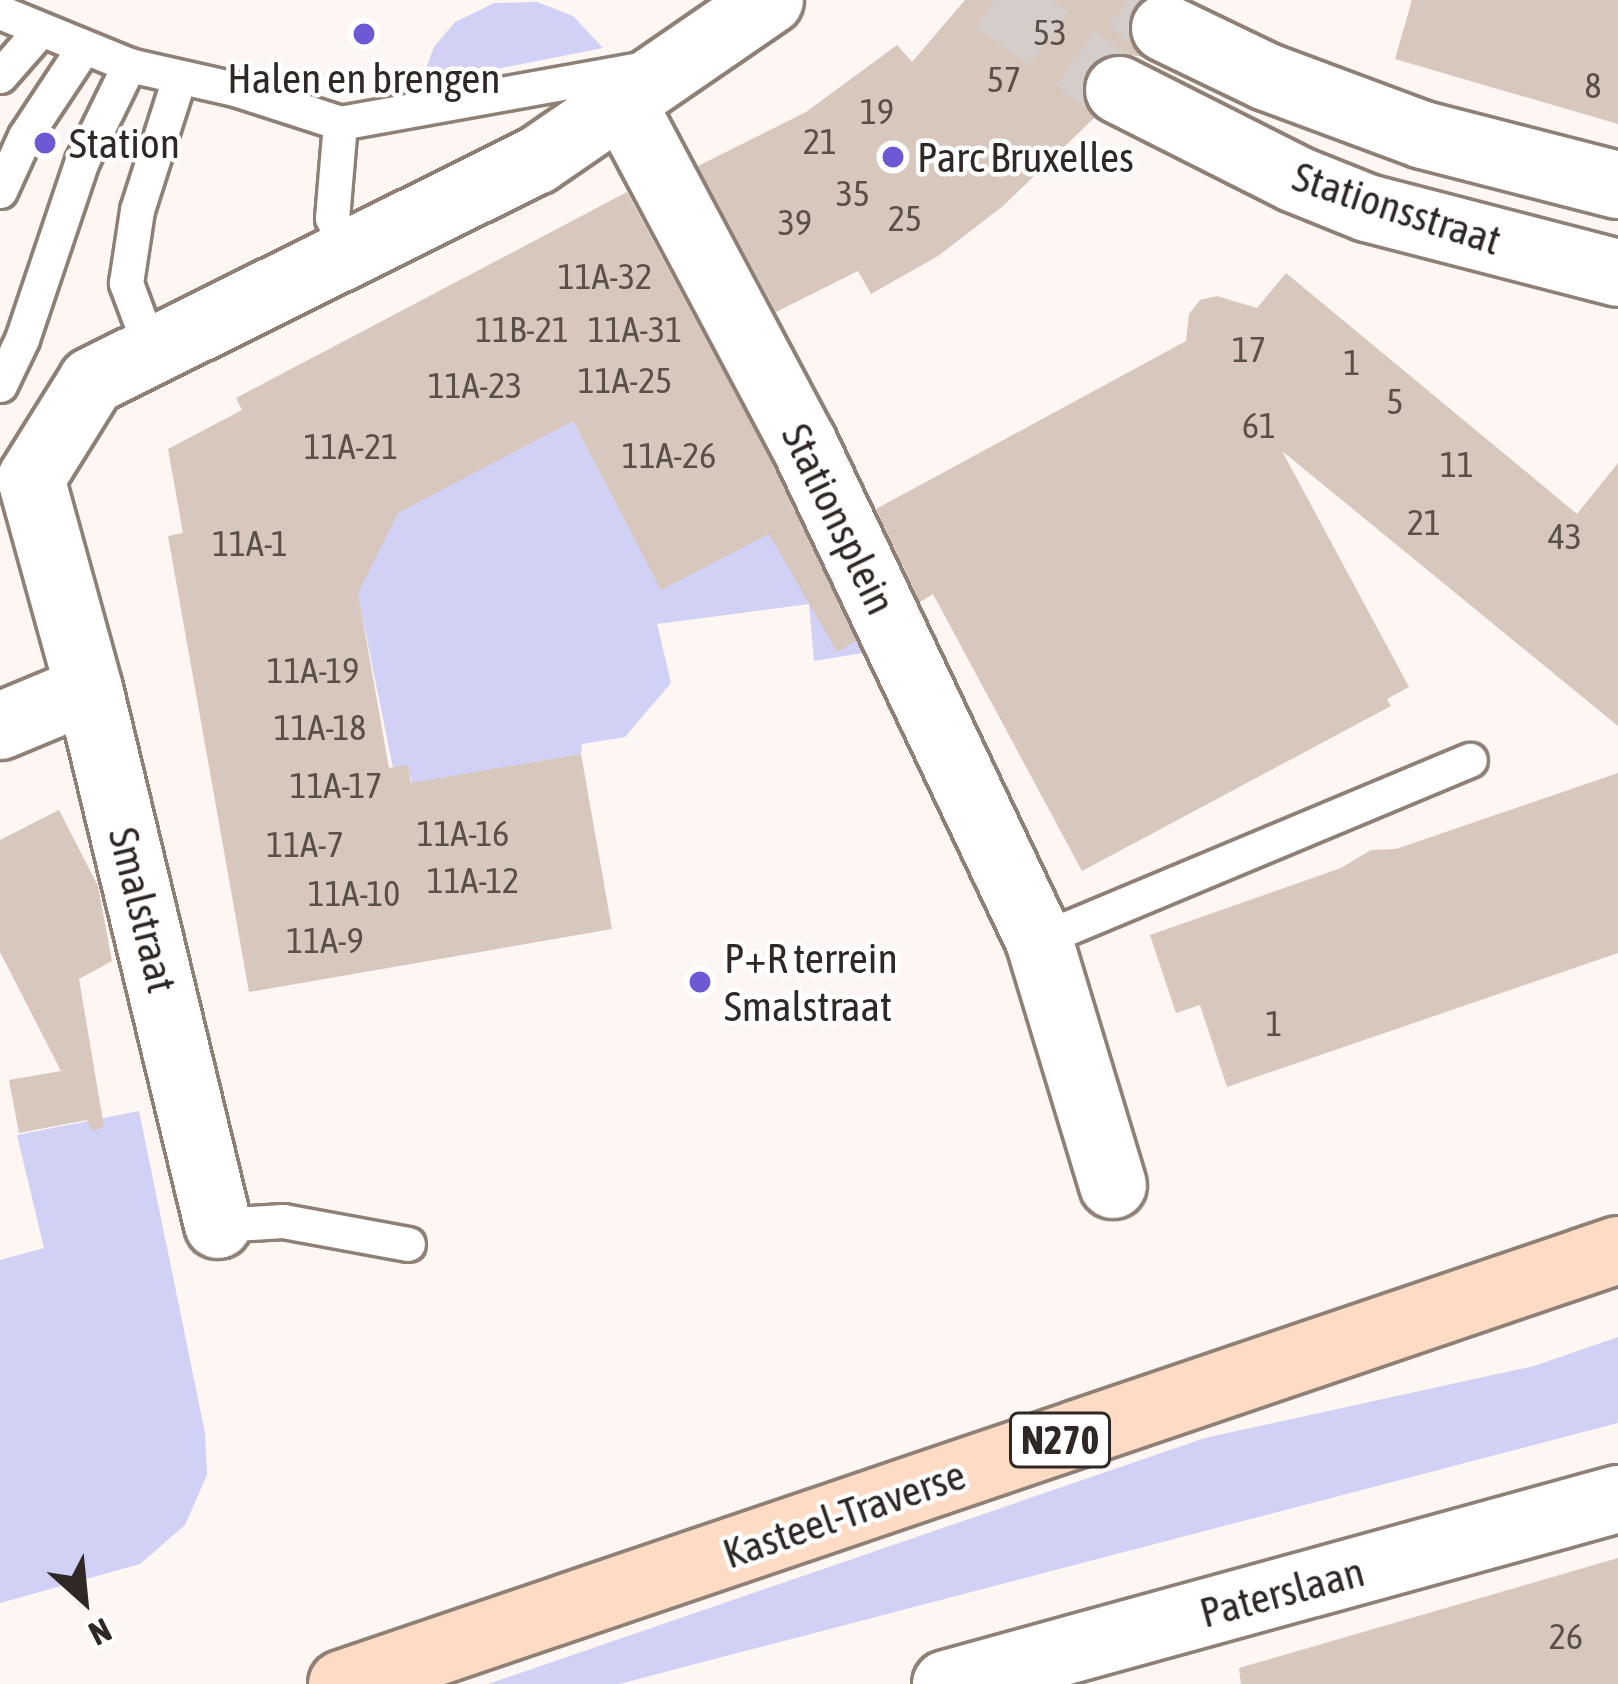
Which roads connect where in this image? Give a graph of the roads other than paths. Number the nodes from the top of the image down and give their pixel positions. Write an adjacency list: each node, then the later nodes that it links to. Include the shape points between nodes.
1 (770, 0): 6 (street)
2 (0, 12): 4 (lane)
3 (1165, 28): 13 (street, Stationsstraat, via 1423,136)
4 (41, 29): 5 (lane); 8 (lane)
5 (82, 50): 7 (lane); 14 (lane, via 25,136)
6 (687, 59): 11 (street); 12 (lane)
7 (129, 65): 9 (lane); 18 (lane, via 82,161)
8 (0, 76)
9 (179, 78): 12 (lane); 17 (lane, via 137,210 126,284)
10 (1119, 90): 16 (street, Stationsstraat, via 1367,208)
11 (624, 106): 15 (street, via 536,161); 23 (street, Stationsplein, via 802,442)
12 (340, 123): 15 (lane, via 332,218)
13 (1618, 184)
14 (0, 191)
15 (351, 254): 17 (street)
16 (1618, 273)
17 (151, 350): 19 (street, via 92,381)
18 (0, 385)
19 (15, 473): 20 (street)
20 (89, 688): 21 (street); 25 (street, Smalstraat)
21 (0, 726)
22 (1470, 760): 23 (lane)
23 (1039, 940): 24 (street)
24 (1113, 1185)
25 (218, 1225): 26 (lane, via 283,1221)
26 (408, 1244)
27 (1618, 1250): 29 (main road, Kasteel-Traverse / N270)
28 (1618, 1499): 30 (street, Paterslaan)
29 (342, 1684)
30 (946, 1684)

